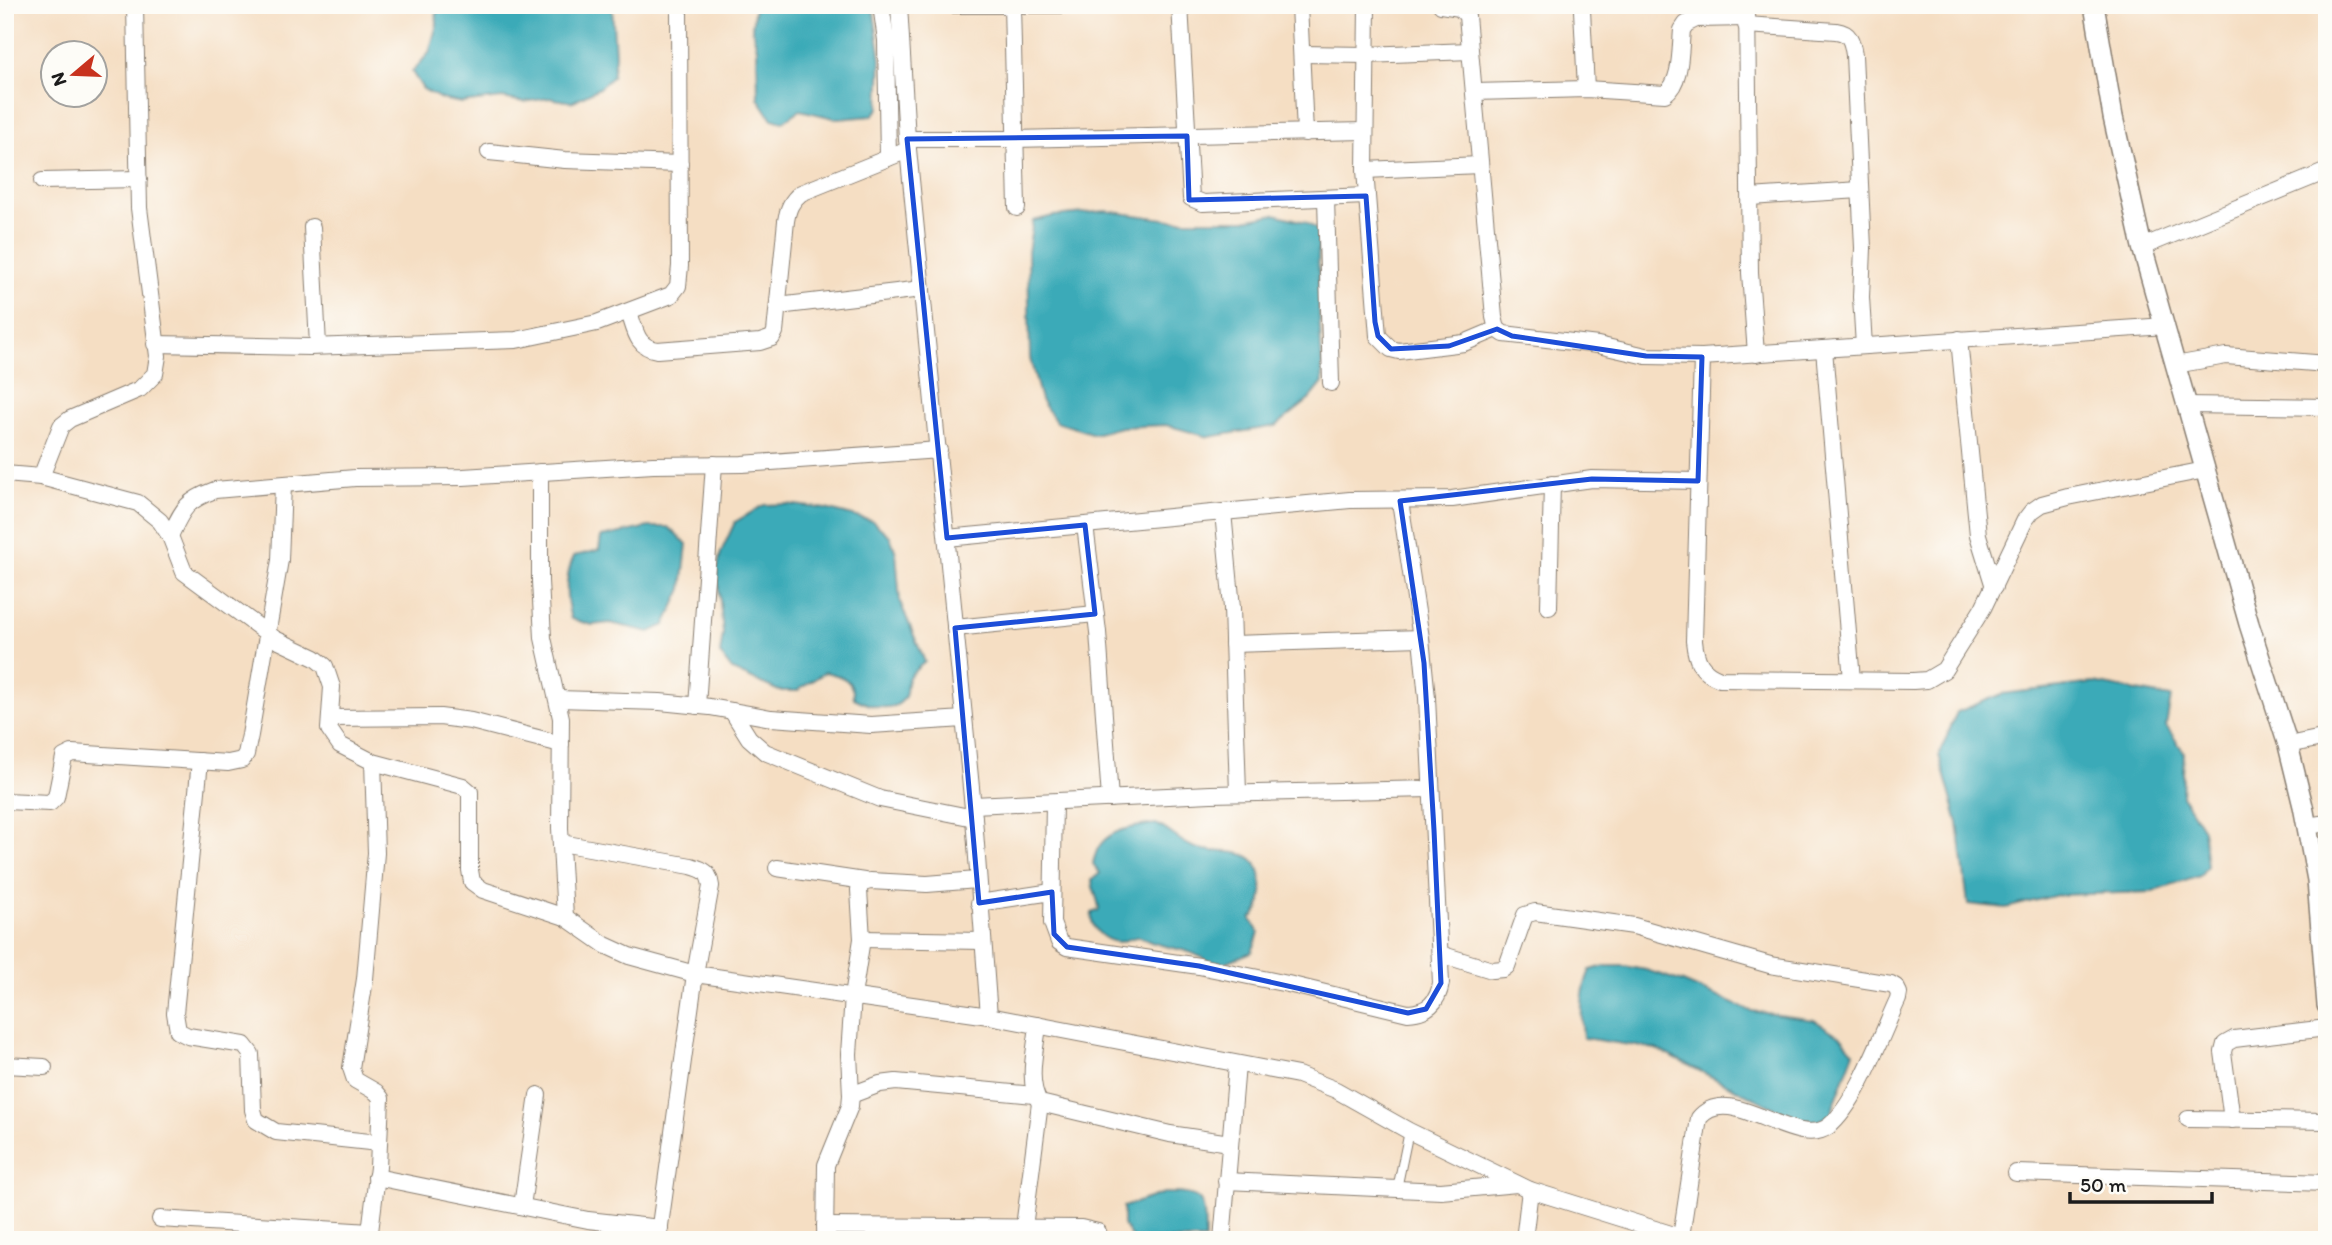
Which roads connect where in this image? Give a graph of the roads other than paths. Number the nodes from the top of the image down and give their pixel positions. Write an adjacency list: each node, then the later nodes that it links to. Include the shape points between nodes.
1 (135, 5): 31 (street)
2 (679, 5): 27 (street)
3 (881, 5): 25 (street)
4 (899, 5): 25 (street)
5 (945, 5): 12 (street)
6 (1157, 5): 13 (street)
7 (1180, 5): 23 (street)
8 (1300, 5): 17 (street)
9 (1367, 5): 18 (street)
10 (1441, 5): 16 (street, via 1465,11)
11 (2094, 5): 39 (street)
12 (1012, 6): 13 (street); 24 (street)
13 (1126, 6)
14 (1582, 10): 19 (street)
15 (1746, 16): 19 (street, via 1696,19 1685,24 1675,82 1665,94); 33 (street, via 1845,32 1850,37); 35 (street)
16 (1470, 51): 18 (street); 20 (street)
17 (1302, 54): 18 (street); 22 (street)
18 (1366, 55): 21 (street)
19 (1586, 89): 20 (street)
20 (1474, 92): 28 (street)
21 (1365, 131): 22 (street); 29 (street)
22 (1305, 133): 23 (street)
23 (1187, 136): 24 (street); 36 (street, via 1189,191 1194,201)
24 (1015, 139): 25 (street); 37 (street)
25 (899, 151): 40 (street); 41 (street, via 794,199 786,221)
26 (489, 152): 27 (street)
27 (680, 164): 42 (street, via 678,286 671,295)
28 (1480, 165): 29 (street); 44 (street)
29 (1365, 170): 34 (street)
30 (2327, 170): 39 (street)
31 (139, 179): 32 (street); 46 (street)
32 (42, 181)
33 (1860, 190): 35 (street); 48 (street)
34 (1366, 196): 36 (street); 44 (street, via 1375,322 1382,343 1399,351 1449,346)
35 (1750, 197): 50 (street)
36 (1326, 198): 54 (street)
37 (1017, 208)
38 (312, 227): 47 (street)
39 (2142, 247): 43 (street)
40 (922, 289): 41 (street); 57 (street)
41 (778, 306): 42 (street, via 775,332 767,340 657,350 639,341)
42 (629, 312): 47 (street, via 516,340)
43 (2166, 326): 45 (street); 53 (street)
44 (1497, 329): 51 (street, via 1512,337 1598,345 1646,356)
45 (1959, 339): 48 (street); 71 (street, via 1978,535)
46 (155, 344): 47 (street); 62 (street, via 155,374 148,383 61,426)
47 (318, 346)
48 (1864, 346): 49 (street)
49 (1825, 349): 50 (street); 78 (street)
50 (1756, 354): 51 (street)
51 (1702, 357): 63 (street)
52 (2327, 364): 53 (street, via 2226,356)
53 (2175, 365): 55 (street)
54 (1331, 383)
55 (2185, 405): 56 (street); 59 (street)
56 (2327, 407)
57 (939, 450): 58 (street); 70 (street)
58 (714, 464): 60 (street); 80 (street)
59 (2204, 470): 71 (street, via 2042,504 2025,520); 86 (street)
60 (540, 472): 65 (street); 79 (street, via 544,638)
61 (5, 474): 62 (street)
62 (41, 477): 69 (street, via 138,503)
63 (1698, 481): 64 (street, via 1592,478); 78 (street, via 1694,641 1704,671 1720,678)
64 (1552, 484): 66 (street, via 1452,499); 72 (street)
65 (283, 485): 69 (street, via 215,490 193,498); 75 (street, via 280,560)
66 (1400, 501): 67 (street, via 1350,500); 76 (street)
67 (1223, 512): 68 (street); 77 (street)
68 (1085, 525): 70 (street); 73 (street)
69 (170, 536): 75 (street, via 184,572)
70 (947, 538): 74 (street)
71 (1994, 587): 78 (street, via 1936,677)
72 (1549, 607)
73 (1095, 614): 74 (street); 91 (street)
74 (955, 628): 83 (street)
75 (267, 633): 82 (street, via 325,666 332,687); 87 (street, via 246,754 242,760 228,763)
76 (1421, 638): 77 (street); 89 (street)
77 (1233, 644): 90 (street)
78 (1852, 680)
79 (558, 699): 80 (street); 85 (street)
80 (697, 706): 81 (street)
81 (732, 711): 83 (street, via 871,725); 94 (street, via 749,738 765,752 880,799)
82 (330, 718): 85 (street, via 440,717); 88 (street, via 329,729 340,745)
83 (964, 719): 94 (street)
84 (2327, 737): 86 (street)
85 (561, 744): 97 (street)
86 (2288, 745): 96 (street)
87 (200, 761): 92 (street, via 72,753 64,757 56,797 50,803); 124 (street, via 175,1013 178,1031 244,1045 251,1054 253,1110 265,1127)
88 (373, 762): 104 (street, via 463,786 470,792 472,882 483,890); 124 (street, via 376,853 365,979 351,1068 355,1080 380,1098)
89 (1431, 789): 90 (street); 107 (street)
90 (1238, 793): 91 (street)
91 (1110, 799): 93 (street)
92 (5, 801)
93 (1054, 802): 94 (street); 102 (street)
94 (974, 812): 100 (street)
95 (2327, 823): 96 (street)
96 (2307, 826): 99 (street)
97 (561, 843): 104 (street); 108 (street, via 705,870 711,886)
98 (777, 868): 101 (street)
99 (2322, 879): 110 (street)
100 (977, 880): 101 (street, via 927,884); 103 (street)
101 (864, 881): 105 (street, via 859,890)
102 (1052, 892): 103 (street); 107 (street, via 1054,934 1067,947 1211,969 1408,1013 1426,1009 1439,995)
103 (979, 903): 106 (street)
104 (565, 917): 108 (street, via 629,956)
105 (862, 939): 106 (street); 109 (street)
106 (983, 941): 111 (street)
107 (1440, 954): 138 (street, via 1503,970 1525,915 1535,912 1634,926 1770,965 1896,987 1898,999 1863,1075 1826,1129 1800,1130 1732,1108 1706,1109 1699,1118)
108 (695, 974): 109 (street); 136 (street)
109 (853, 996): 111 (street); 118 (street)
110 (2327, 1005)
111 (989, 1016): 112 (street)
112 (1038, 1025): 115 (street); 119 (street, via 1032,1082)
113 (2327, 1028): 121 (street, via 2234,1039 2225,1044)
114 (5, 1065): 116 (street)
115 (1237, 1065): 123 (street, via 1298,1075 1336,1090); 125 (street)
116 (44, 1068)
117 (538, 1095): 132 (street)
118 (851, 1095): 119 (street, via 896,1082); 135 (street, via 826,1166)
119 (1037, 1099): 125 (street, via 1170,1134); 134 (street)
120 (2188, 1119): 121 (street)
121 (2232, 1120): 122 (street)
122 (2327, 1121)
123 (1409, 1131): 130 (street); 131 (lane)
124 (379, 1143): 127 (street)
125 (1230, 1143): 128 (street)
126 (2016, 1173): 129 (street)
127 (376, 1177): 132 (street); 137 (street)
128 (1226, 1181): 131 (street); 140 (street)
129 (2327, 1183)
130 (1524, 1187): 131 (street); 138 (street); 141 (street)
131 (1397, 1189)
132 (522, 1206): 136 (street)
133 (160, 1219): 137 (street)
134 (1024, 1227): 135 (street); 139 (street, via 1093,1230)
135 (825, 1233)
136 (659, 1234)
137 (369, 1236)
138 (1686, 1239)
139 (1101, 1240)
140 (1222, 1240)
141 (1524, 1240)

